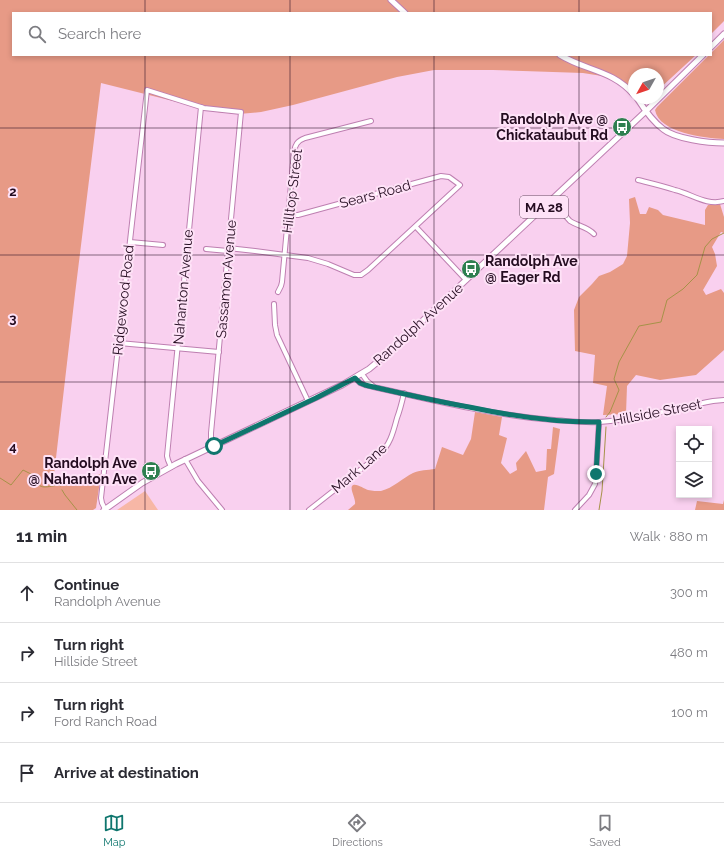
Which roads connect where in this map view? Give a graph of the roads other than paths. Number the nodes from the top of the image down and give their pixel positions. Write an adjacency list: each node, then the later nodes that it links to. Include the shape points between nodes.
1 (391, 0): 2 (main road)
2 (404, 12)
3 (724, 34): 4 (main road)
4 (712, 46)
5 (562, 56): 7 (main road, via 612,77)
6 (702, 56): 10 (main road, Randolph Avenue / MA 28)
7 (628, 89)
8 (641, 104): 10 (main road)
9 (201, 107): 19 (street, Ridgewood Road, via 147,90); 22 (street, Sassamon Avenue, via 241,112); 28 (street, Nahanton Avenue)
10 (646, 110): 12 (main road, via 661,128 672,134 699,141); 14 (main road, Randolph Avenue / MA 28)
11 (371, 120): 16 (street, Hilltop Street, via 305,138 297,143)
12 (724, 143)
13 (638, 180): 15 (street, via 675,189 708,202)
14 (551, 200): 18 (street, via 570,221); 24 (main road, Randolph Avenue / MA 28)
15 (724, 201)
16 (288, 215): 17 (street, Sears Road, via 298,215 440,176 452,178 460,185); 23 (street, Hilltop Street)
17 (416, 227): 23 (street, via 361,274 352,274 312,259); 24 (street)
18 (594, 234)
19 (130, 242): 20 (street); 27 (street, Ridgewood Road)
20 (163, 245)
21 (206, 249): 22 (street)
22 (228, 250): 23 (street); 29 (street, Sassamon Avenue)
23 (285, 255): 25 (street, Hilltop Street, via 282,284)
24 (466, 280): 30 (main road, Randolph Avenue / MA 28)
25 (278, 292)
26 (274, 304): 35 (street, via 277,335)
27 (119, 342): 28 (street); 40 (street, Ridgewood Road, via 101,498)
28 (178, 348): 29 (street); 39 (street, Nahanton Avenue, via 167,457)
29 (219, 352): 37 (street, Sassamon Avenue, via 211,433)
30 (362, 374): 31 (main road, Randolph Avenue / MA 28); 32 (street, Hillside Street, via 368,383)
31 (355, 378): 32 (street, Hillside Street, via 362,384); 35 (main road, Randolph Avenue / MA 28)
32 (377, 388): 33 (street, Hillside Street)
33 (404, 394): 36 (street, Hillside Street, via 508,415); 42 (street, Mark Lane, via 394,432 386,448)
34 (724, 400): 36 (street, Hillside Street)
35 (308, 401): 37 (main road, Randolph Avenue / MA 28)
36 (599, 422): 43 (street, via 594,484 589,495)
37 (214, 446): 38 (main road, Randolph Avenue / MA 28)
38 (185, 459): 39 (main road, Randolph Avenue / MA 28); 41 (street, via 198,481)
39 (171, 467): 40 (main road, Randolph Avenue / MA 28)
40 (105, 509)
41 (222, 510)
42 (309, 510)
43 (574, 510)

